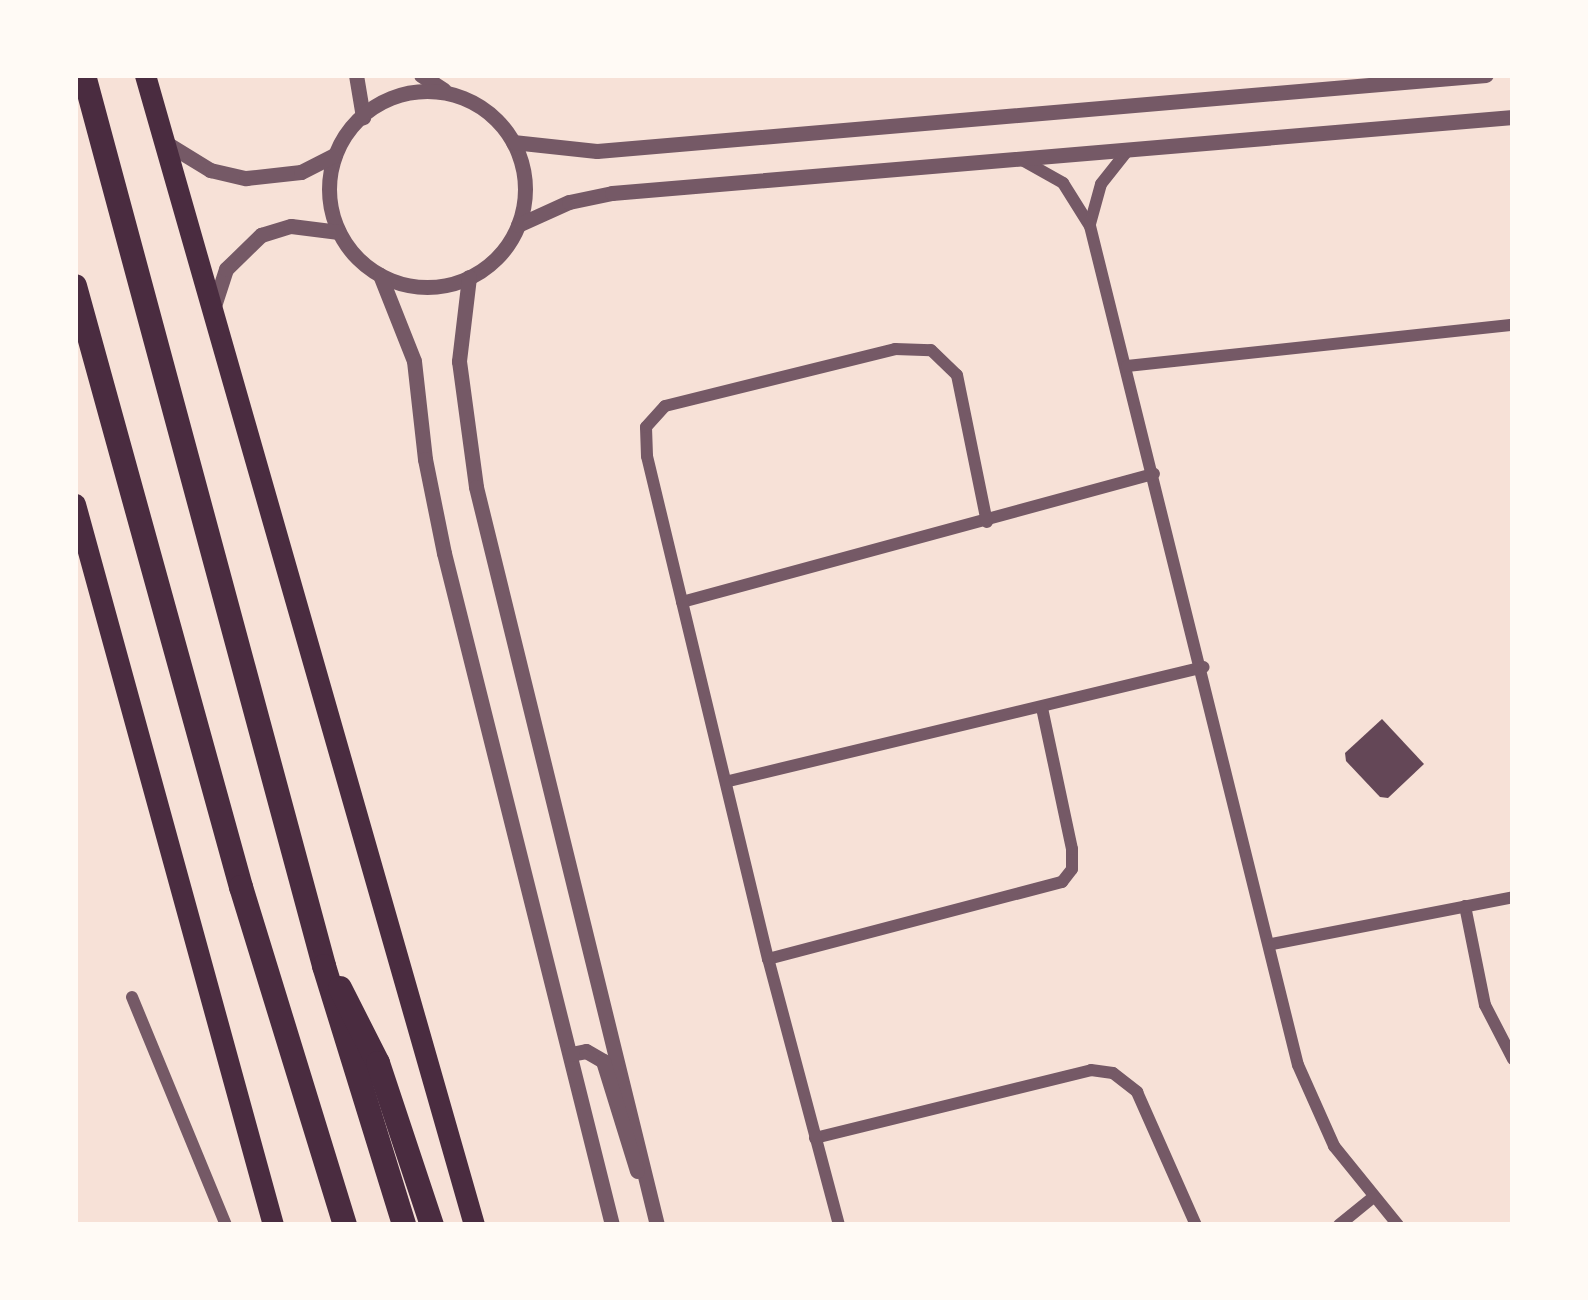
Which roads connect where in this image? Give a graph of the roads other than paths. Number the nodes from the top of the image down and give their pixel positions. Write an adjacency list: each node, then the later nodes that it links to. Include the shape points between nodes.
1 (84, 75): 34 (highway)
2 (145, 75): 9 (main road)
3 (356, 75): 7 (street)
4 (422, 75): 6 (street)
5 (1486, 75): 10 (street, via 597,152)
6 (452, 94): 7 (street, via 395,96); 10 (street, via 479,106)
7 (362, 117): 12 (street)
8 (1513, 117): 11 (street)
9 (162, 140): 12 (street, via 209,170 246,178 302,172); 20 (main road)
10 (513, 142): 14 (street, via 525,183)
11 (1128, 150): 13 (street); 15 (street, via 1100,184)
12 (335, 155): 16 (street, via 329,194)
13 (1018, 159): 14 (street, via 612,193); 15 (street, via 1063,183)
14 (518, 225): 18 (street, via 491,264)
15 (1090, 226): 22 (street)
16 (339, 232): 17 (street); 20 (street, via 292,226 247,244 219,283)
17 (380, 275): 18 (street, via 424,287); 36 (street, via 414,362 443,553)
18 (469, 278): 39 (street, via 459,361 476,488)
19 (75, 286): 43 (highway, via 241,887)
20 (213, 315): 46 (main road)
21 (1513, 325): 22 (street)
22 (1127, 365): 23 (street)
23 (1154, 474): 25 (street); 27 (street)
24 (75, 504): 42 (main road)
25 (988, 522): 26 (street); 26 (street, via 957,375 931,350 895,350 665,406 646,427 647,456)
26 (682, 602): 29 (street)
27 (1203, 667): 28 (street); 32 (street)
28 (1042, 708): 29 (street); 33 (street, via 1072,849 1062,882)
29 (729, 781): 33 (street)
30 (1513, 897): 31 (street)
31 (1465, 906): 32 (street); 37 (street, via 1485,1005)
32 (1272, 944): 40 (street, via 1298,1065 1334,1146)
33 (768, 959): 38 (street)
34 (324, 966): 44 (highway); 45 (highway, via 367,1037)
35 (132, 997): 41 (street)
36 (571, 1054): 39 (street, via 586,1051 603,1061 622,1135); 47 (street)
37 (1513, 1059)
38 (815, 1138): 49 (street); 50 (street, via 1090,1070 1113,1073 1137,1092)
39 (648, 1188): 48 (street)
40 (1371, 1198): 51 (street); 52 (street)
41 (226, 1225)
42 (273, 1225)
43 (345, 1225)
44 (404, 1225)
45 (432, 1225)
46 (474, 1225)
47 (613, 1225)
48 (657, 1225)
49 (839, 1225)
50 (1196, 1225)
51 (1339, 1225)
52 (1398, 1225)

